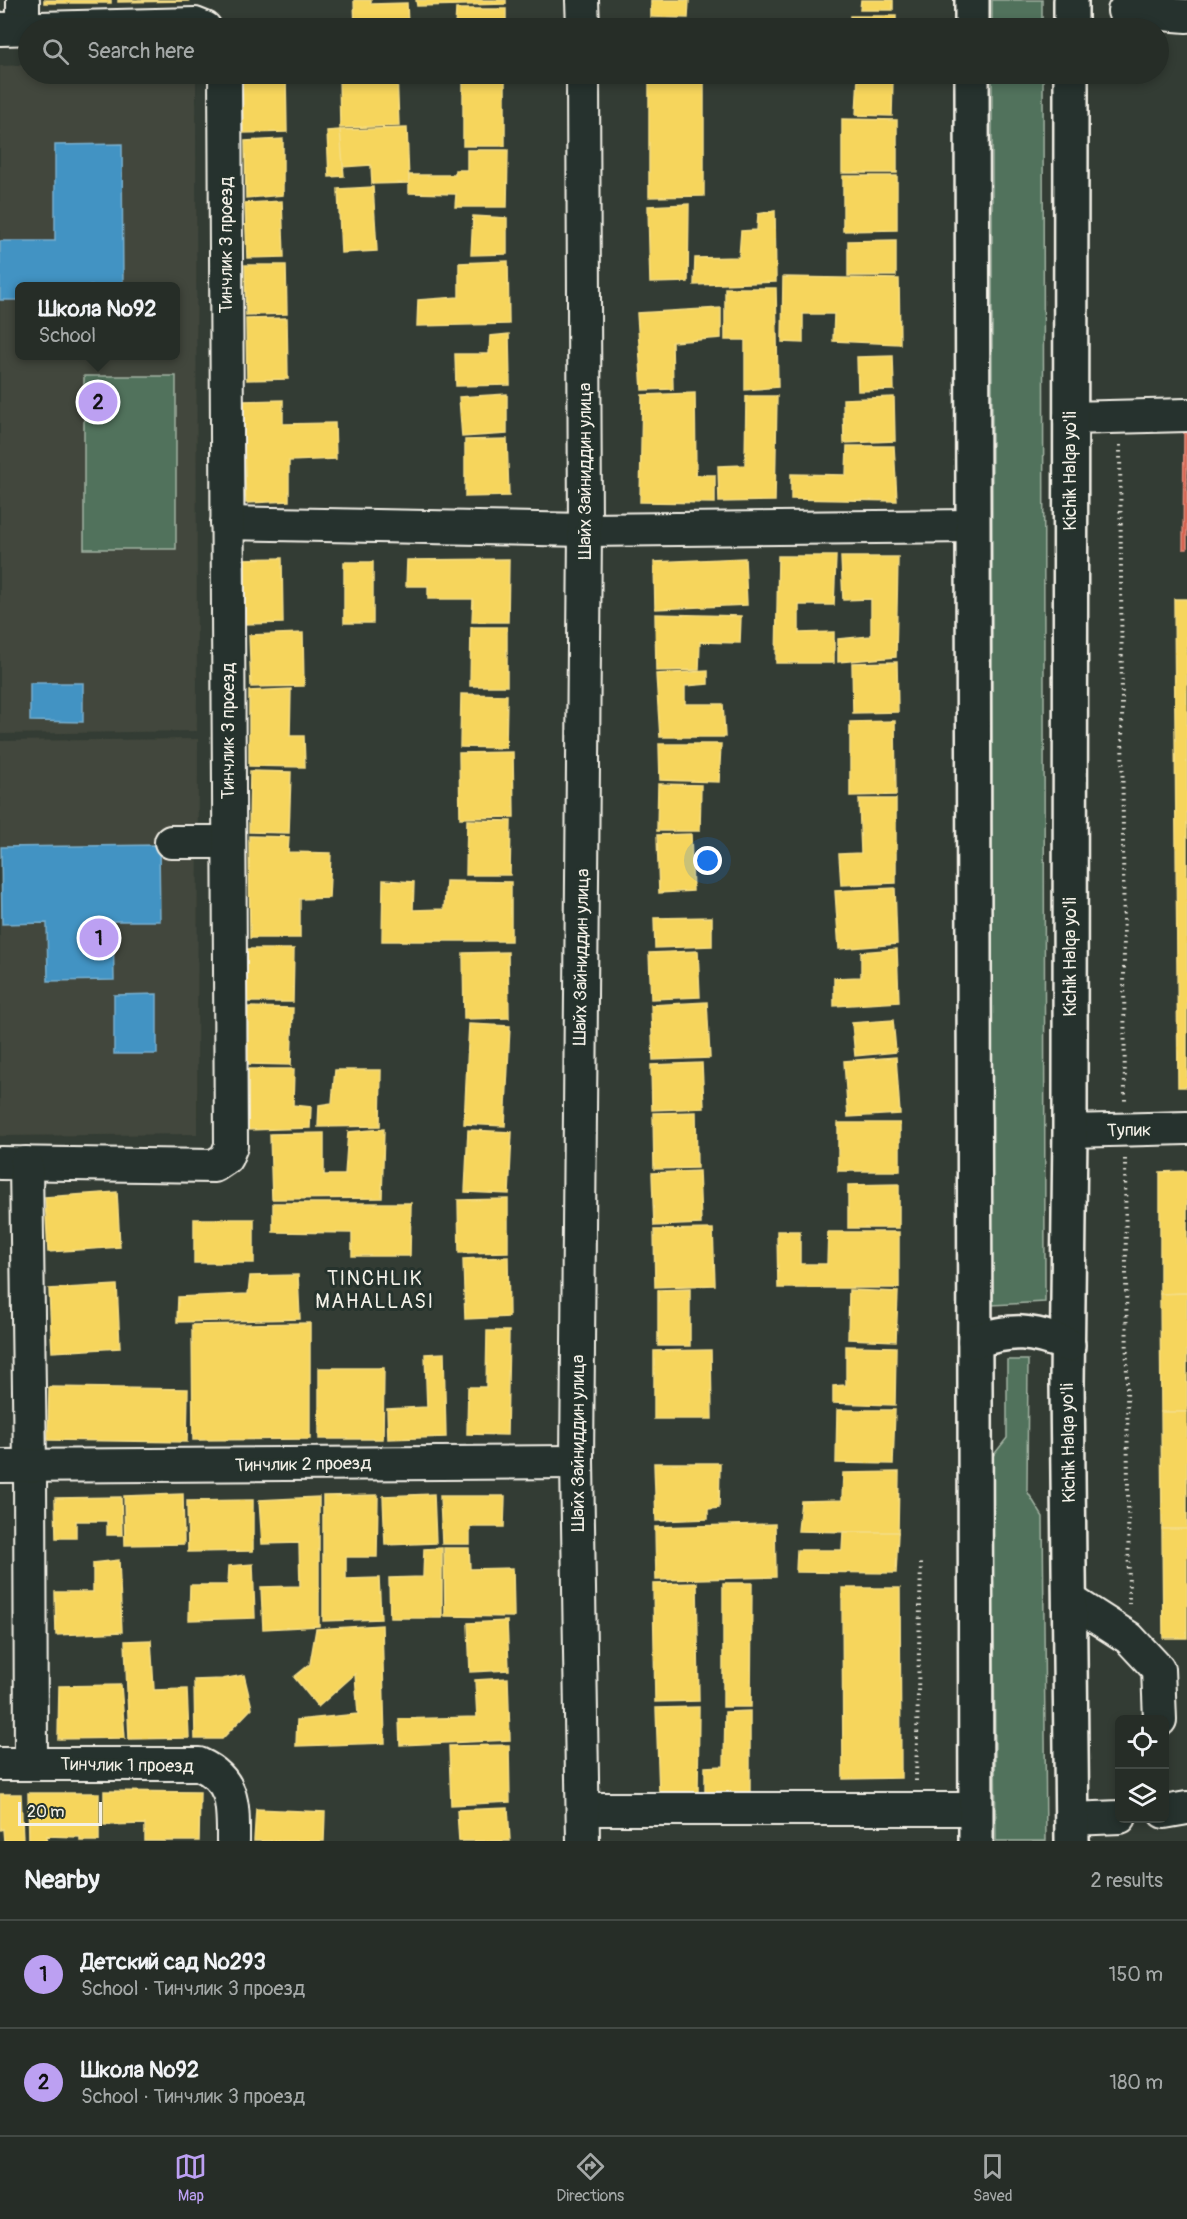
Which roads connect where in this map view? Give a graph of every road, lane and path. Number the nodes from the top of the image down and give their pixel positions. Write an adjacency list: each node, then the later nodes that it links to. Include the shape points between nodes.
1 (582, 0): 6 (street)
2 (972, 0): 7 (highway)
3 (1071, 0): 8 (highway)
4 (1124, 11): 5 (street)
5 (1187, 16)
6 (583, 18)
7 (972, 18)
8 (1071, 18)
9 (225, 84): 16 (street, Тинчлик 3 проезд)
10 (583, 84): 18 (street, Шайх Зайниддин улица)
11 (972, 84): 17 (highway)
12 (1071, 84): 15 (highway, Kichik Halqa yo'li)
13 (1187, 416): 14 (street)
14 (1120, 417): 15 (street); 22 (path)
15 (1070, 418): 23 (highway, Kichik Halqa yo'li)
16 (227, 523): 18 (street); 20 (street, Тинчлик 3 проезд)
17 (973, 526): 18 (street); 25 (highway)
18 (585, 530): 27 (street, Шайх Зайниддин улица)
19 (171, 842): 20 (street)
20 (229, 842): 24 (street, Тинчлик 3 проезд, via 231,1146 226,1158 214,1166)
21 (1187, 1128): 22 (street, Тупик)
22 (1125, 1130): 23 (street, Тупик); 31 (path)
23 (1070, 1131): 26 (highway, Kichik Halqa yo'li)
24 (13, 1163): 28 (street)
25 (975, 1341): 26 (highway, via 1017,1332 1043,1335); 38 (highway)
26 (1068, 1345): 30 (highway, Kichik Halqa yo'li)
27 (577, 1461): 28 (street, Тинчлик 2 проезд); 36 (street, Шайх Зайниддин улица)
28 (15, 1466): 34 (street)
29 (921, 1563): 37 (path)
30 (1070, 1600): 31 (street); 41 (highway, Kichik Halqa yo'li)
31 (1129, 1638): 32 (street, via 1158,1670)
32 (1160, 1715)
33 (0, 1764): 34 (street, Тинчлик 1 проезд)
34 (31, 1764): 42 (street, Тинчлик 1 проезд, via 199,1764 214,1771 224,1782 233,1814)
35 (1187, 1808): 39 (street)
36 (583, 1809): 37 (street); 43 (street, Шайх Зайниддин улица)
37 (916, 1809): 38 (street)
38 (976, 1809): 44 (highway)
39 (1169, 1811)
40 (1115, 1818): 41 (street)
41 (1072, 1830)
42 (233, 1841)
43 (583, 1841)
44 (976, 1841)

